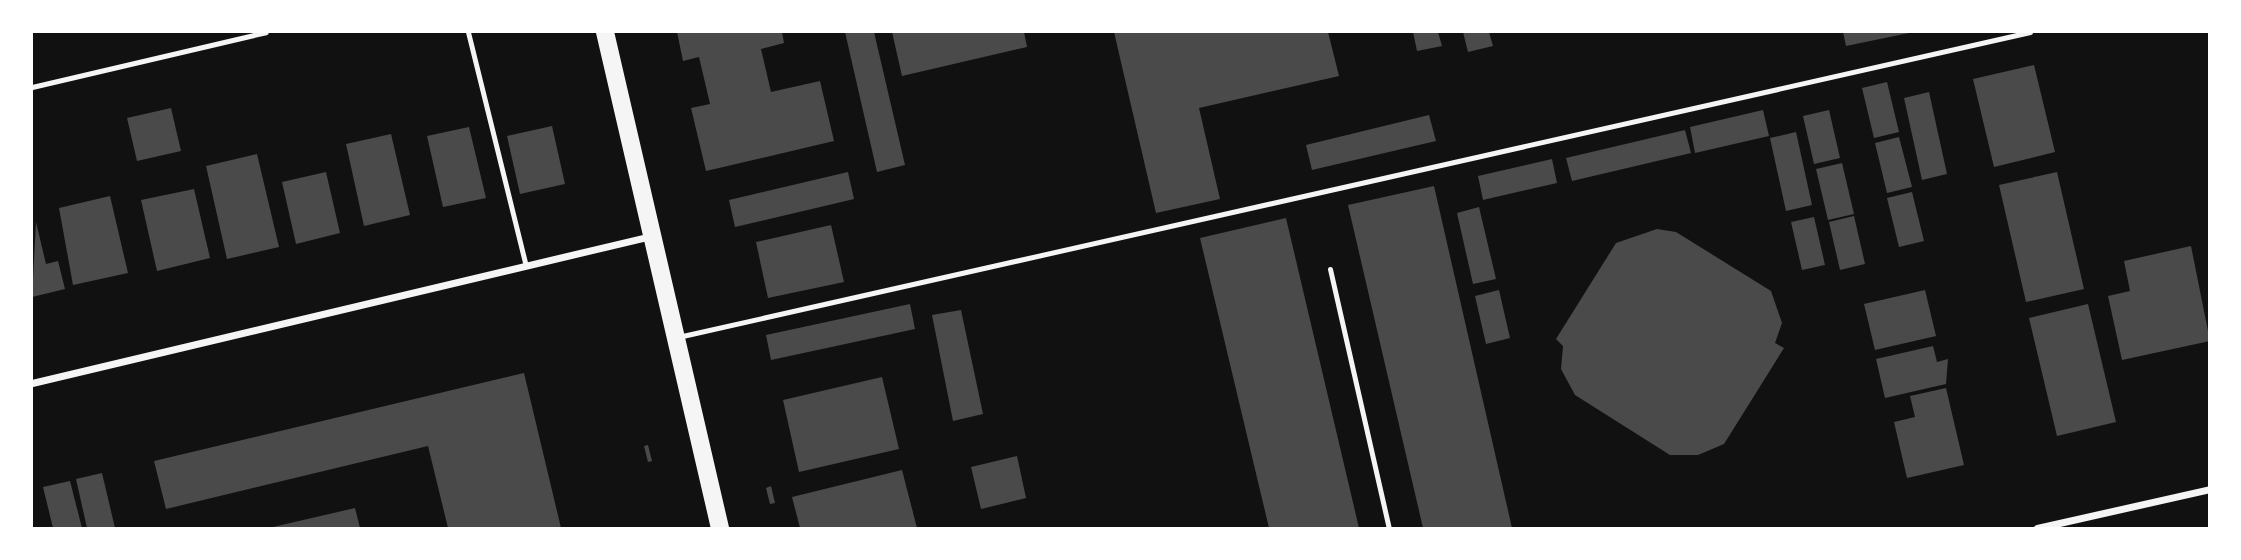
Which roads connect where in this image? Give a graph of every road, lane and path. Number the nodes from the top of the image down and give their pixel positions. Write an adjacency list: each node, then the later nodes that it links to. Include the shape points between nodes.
1 (265, 32): 5 (lane)
2 (468, 32): 7 (lane)
3 (605, 32): 6 (main road)
4 (2030, 32): 9 (lane)
5 (32, 87)
6 (655, 235): 7 (street); 9 (main road)
7 (526, 266): 10 (street)
8 (1330, 269): 13 (lane)
9 (678, 338): 12 (main road)
10 (32, 383)
11 (2210, 489): 14 (street)
12 (720, 528)
13 (1389, 528)
14 (2037, 528)

